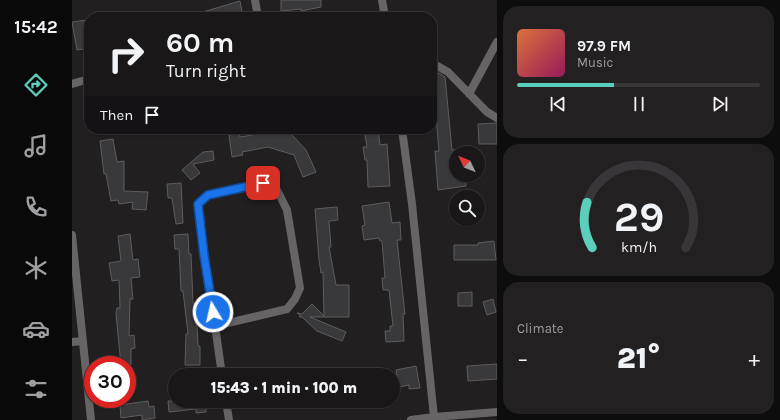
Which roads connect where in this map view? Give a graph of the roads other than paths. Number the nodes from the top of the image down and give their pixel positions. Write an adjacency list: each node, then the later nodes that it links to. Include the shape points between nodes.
1 (255, 0): 3 (street)
2 (382, 0): 4 (street)
3 (257, 12)
4 (384, 12)
5 (497, 42): 9 (street)
6 (437, 66): 9 (street, via 448,72)
7 (84, 81): 8 (street)
8 (72, 84)
9 (469, 94): 10 (street)
10 (497, 118)
11 (403, 134): 19 (street)
12 (72, 235): 14 (street)
13 (215, 326): 13 (street, via 198,204 208,195 263,183 276,188 287,210 300,288 287,309); 16 (street)
14 (82, 341): 15 (street); 20 (street)
15 (72, 342)
16 (221, 368)
17 (227, 408): 21 (street)
18 (497, 412): 19 (street)
19 (434, 417): 22 (street)
20 (91, 420)
21 (229, 420)
22 (411, 420)

